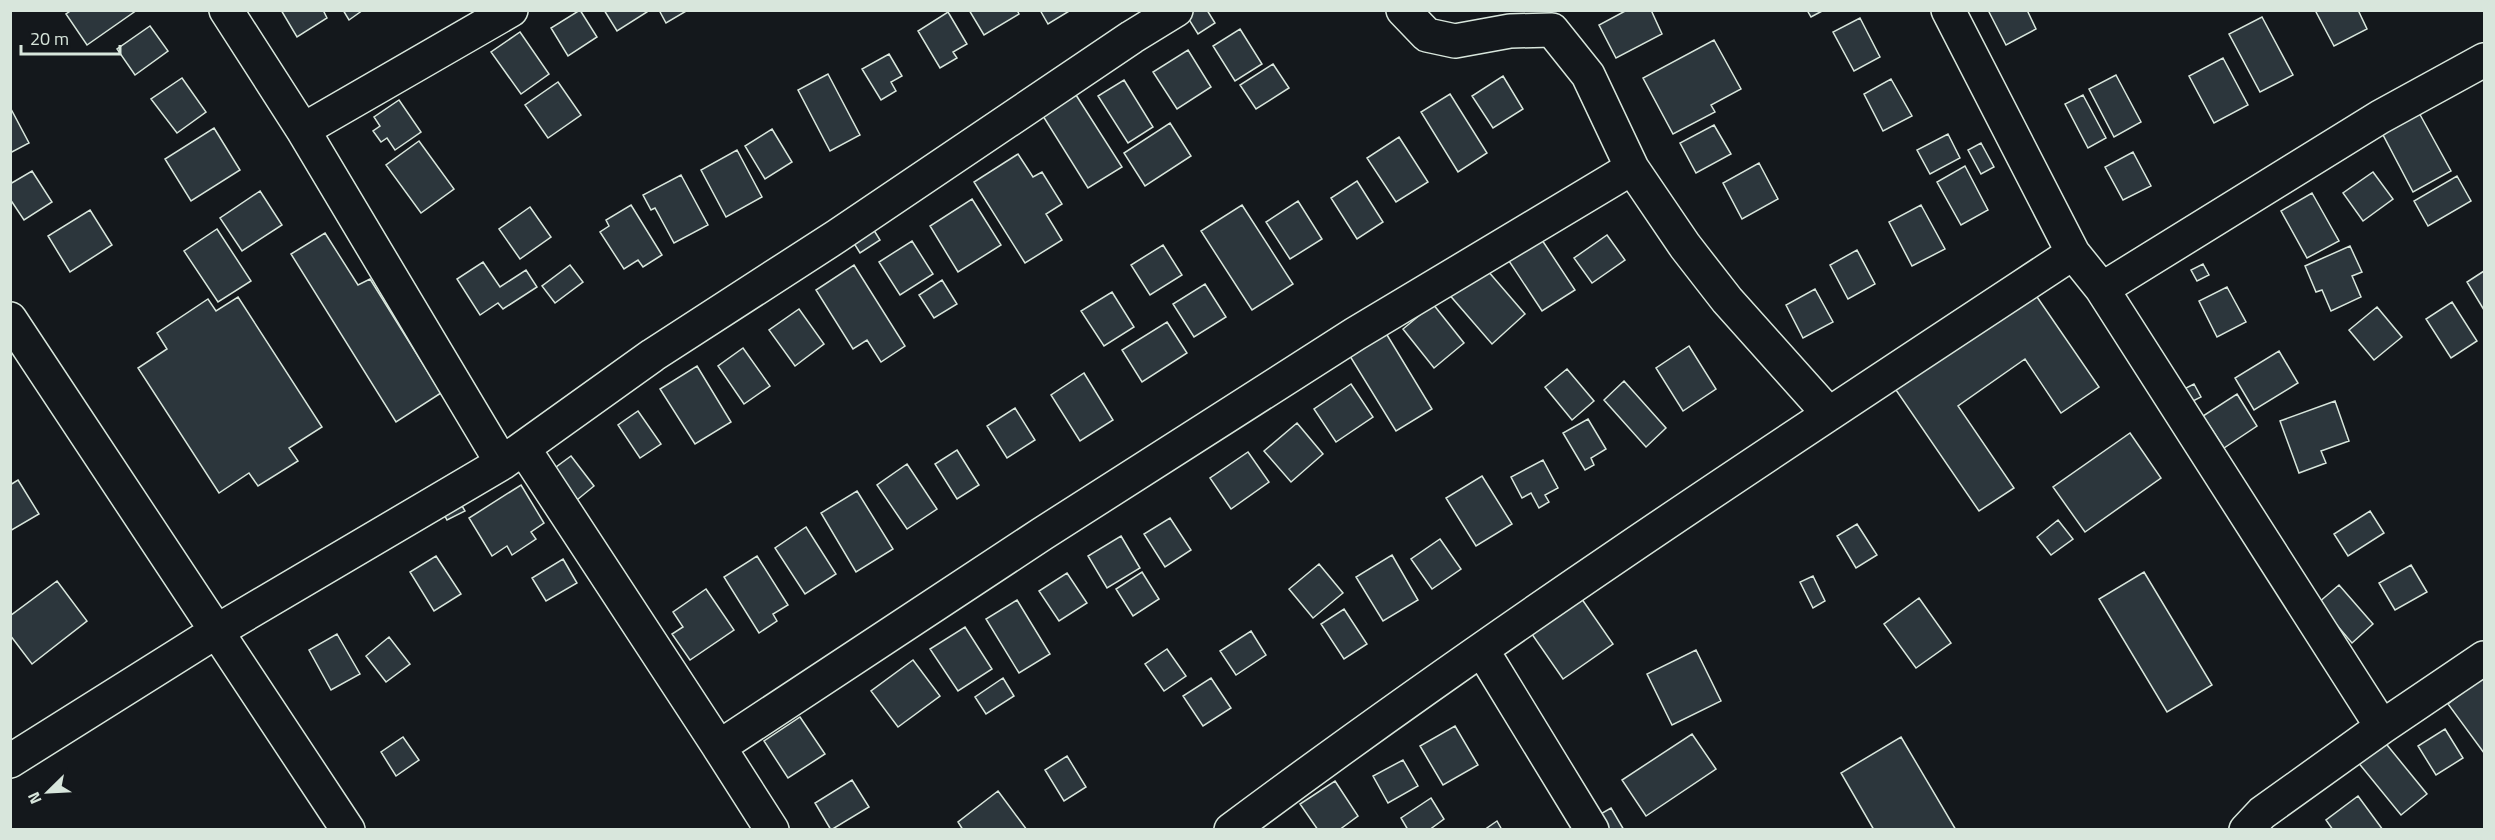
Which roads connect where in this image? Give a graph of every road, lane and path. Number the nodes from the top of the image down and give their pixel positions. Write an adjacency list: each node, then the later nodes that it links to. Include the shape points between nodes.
1 (226, 10): 8 (street)
2 (511, 10): 8 (street)
3 (1176, 10): 14 (street, via 653,355)
4 (1403, 10): 6 (street, via 1427,35 1455,41)
5 (1948, 10): 10 (street)
6 (1551, 20): 9 (street, via 1588,75)
7 (2484, 60): 11 (street, via 2380,117)
8 (303, 130): 14 (street)
9 (1632, 168): 13 (street, via 1727,300); 19 (street, via 1355,334)
10 (2073, 253): 11 (street); 13 (street)
11 (2102, 289): 18 (street)
12 (10, 319): 15 (street)
13 (1829, 414): 16 (street)
14 (513, 456): 15 (street); 19 (street)
15 (217, 631): 20 (street); 21 (street)
16 (1482, 650): 23 (street); 24 (street)
17 (2484, 658): 18 (street)
18 (2382, 727): 25 (street, via 2262,813)
19 (719, 747): 22 (street)
20 (10, 761)
21 (348, 830)
22 (772, 830)
23 (1231, 830)
24 (1592, 830)
25 (2246, 830)

